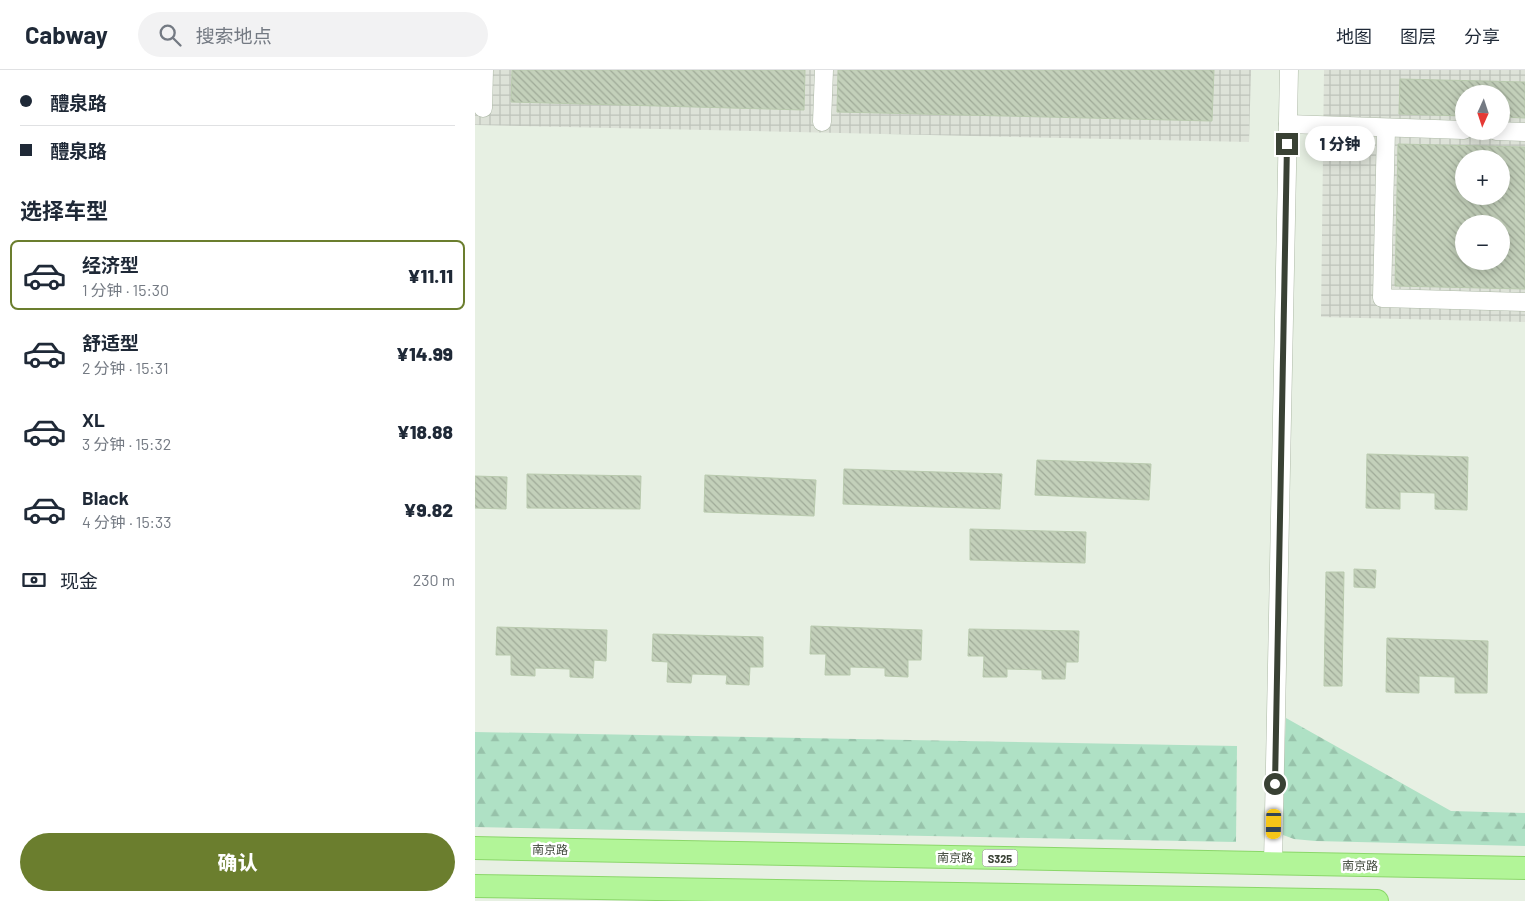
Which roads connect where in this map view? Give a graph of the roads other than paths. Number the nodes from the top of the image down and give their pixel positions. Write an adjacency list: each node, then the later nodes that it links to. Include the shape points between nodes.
1 (484, 70): 4 (street)
2 (824, 70): 5 (street)
3 (1289, 70): 6 (street)
4 (483, 108)
5 (822, 122)
6 (1288, 124): 7 (street); 13 (street)
7 (1386, 128): 8 (street); 11 (street, via 1382,298)
8 (1455, 130)
9 (1510, 131): 10 (street)
10 (1525, 132)
11 (1525, 302)
12 (475, 848): 13 (main road, 南京路 / S325)
13 (1273, 864): 14 (main road, 南京路 / S325)
14 (1525, 868)
15 (475, 886): 16 (main road)
16 (895, 897): 17 (main road)
17 (1377, 901)

